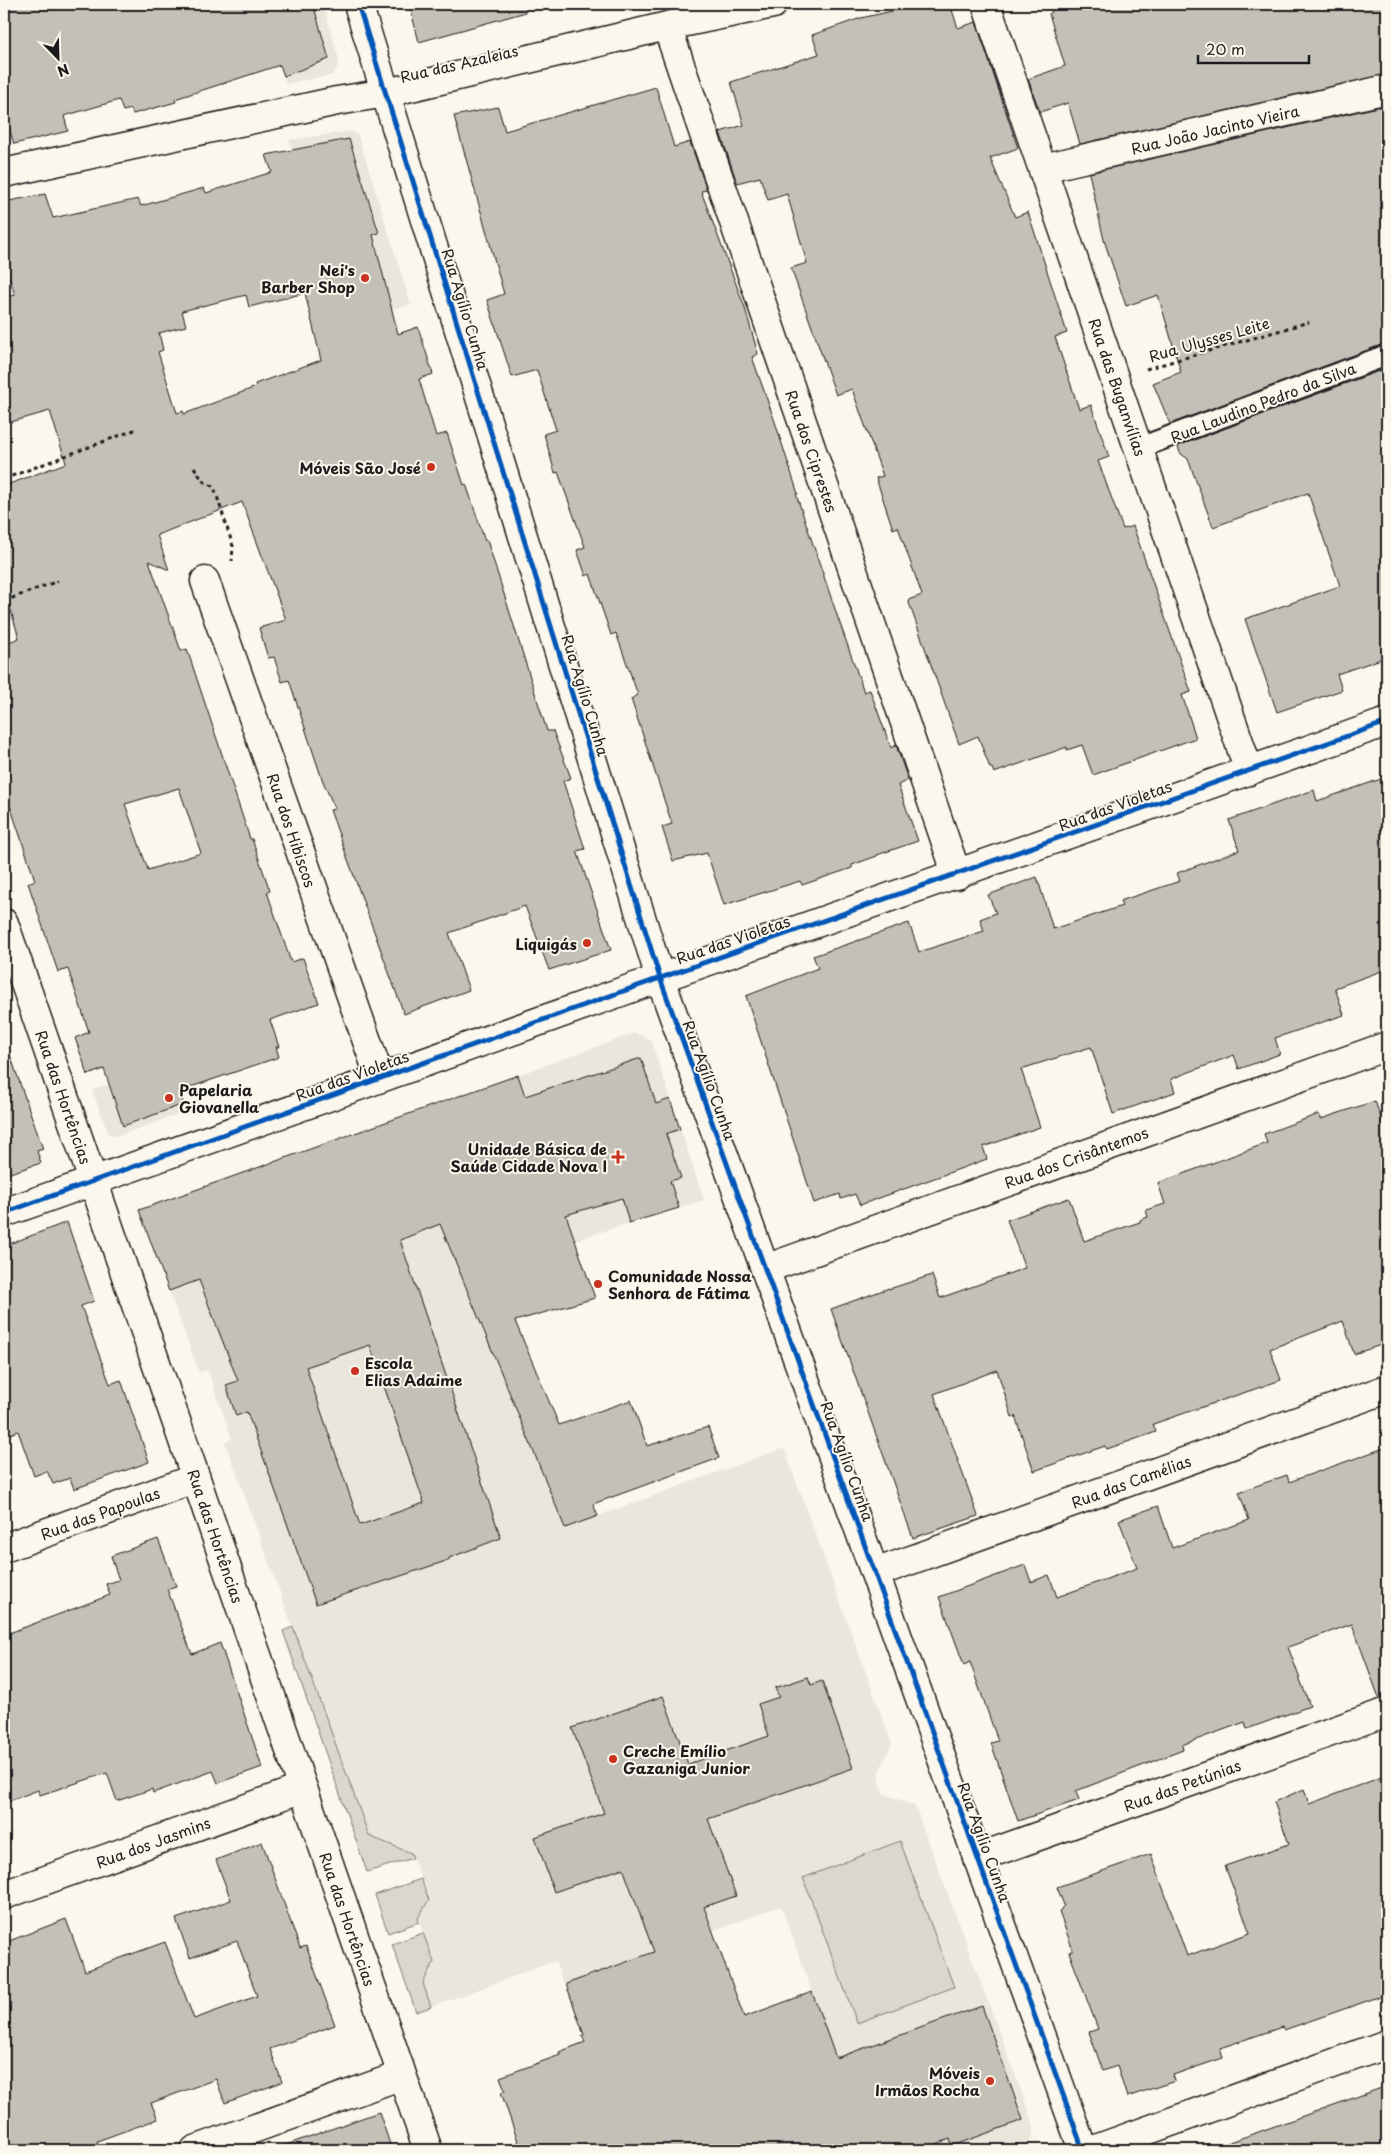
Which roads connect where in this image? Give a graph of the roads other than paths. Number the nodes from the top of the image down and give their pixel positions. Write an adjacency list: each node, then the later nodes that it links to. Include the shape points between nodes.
1 (358, 4): 6 (street, Rua Agílio Cunha)
2 (773, 4): 4 (street, Rua das Azaleias)
3 (986, 4): 7 (street, Rua das Buganvílias)
4 (667, 26): 6 (street, Rua das Azaleias); 14 (street, Rua dos Ciprestes)
5 (1387, 89): 7 (street, Rua João Jacinto Vieira)
6 (386, 93): 8 (street, Rua das Azaleias); 16 (street, Rua Agílio Cunha)
7 (1042, 168): 10 (street, Rua das Buganvílias)
8 (4, 173)
9 (1387, 355): 10 (lane, Rua Laudino Pedro da Silva)
10 (1138, 448): 13 (street, Rua das Buganvílias)
11 (206, 585): 18 (street, Rua dos Hibiscos)
12 (1387, 722): 13 (street, Rua das Violetas)
13 (1249, 771): 14 (street, Rua das Violetas)
14 (957, 875): 16 (street, Rua das Violetas)
15 (4, 923): 19 (street, Rua das Hortências)
16 (660, 978): 18 (street, Rua das Violetas); 21 (street, Rua Agílio Cunha)
17 (1387, 1046): 21 (street, Rua dos Crisântemos)
18 (380, 1078): 19 (street, Rua das Violetas)
19 (93, 1181): 20 (street, Rua das Violetas); 23 (street, Rua das Hortências)
20 (4, 1213)
21 (765, 1268): 25 (street, Rua Agílio Cunha)
22 (1387, 1389): 25 (street, Rua das Camélias)
23 (196, 1478): 24 (street, Rua das Papoulas); 27 (street, Rua das Hortências)
24 (4, 1548)
25 (874, 1573): 28 (street, Rua Agílio Cunha)
26 (1387, 1712): 28 (street, Rua das Petúnias)
27 (303, 1788): 29 (street, Rua dos Jasmins); 31 (street, Rua das Hortências)
28 (977, 1858): 34 (street, Rua Agílio Cunha)
29 (4, 1895)
30 (1387, 2044): 35 (street)
31 (402, 2075): 32 (street); 33 (street, Rua das Hortências)
32 (195, 2150)
33 (428, 2150)
34 (1083, 2150)
35 (1093, 2150)

